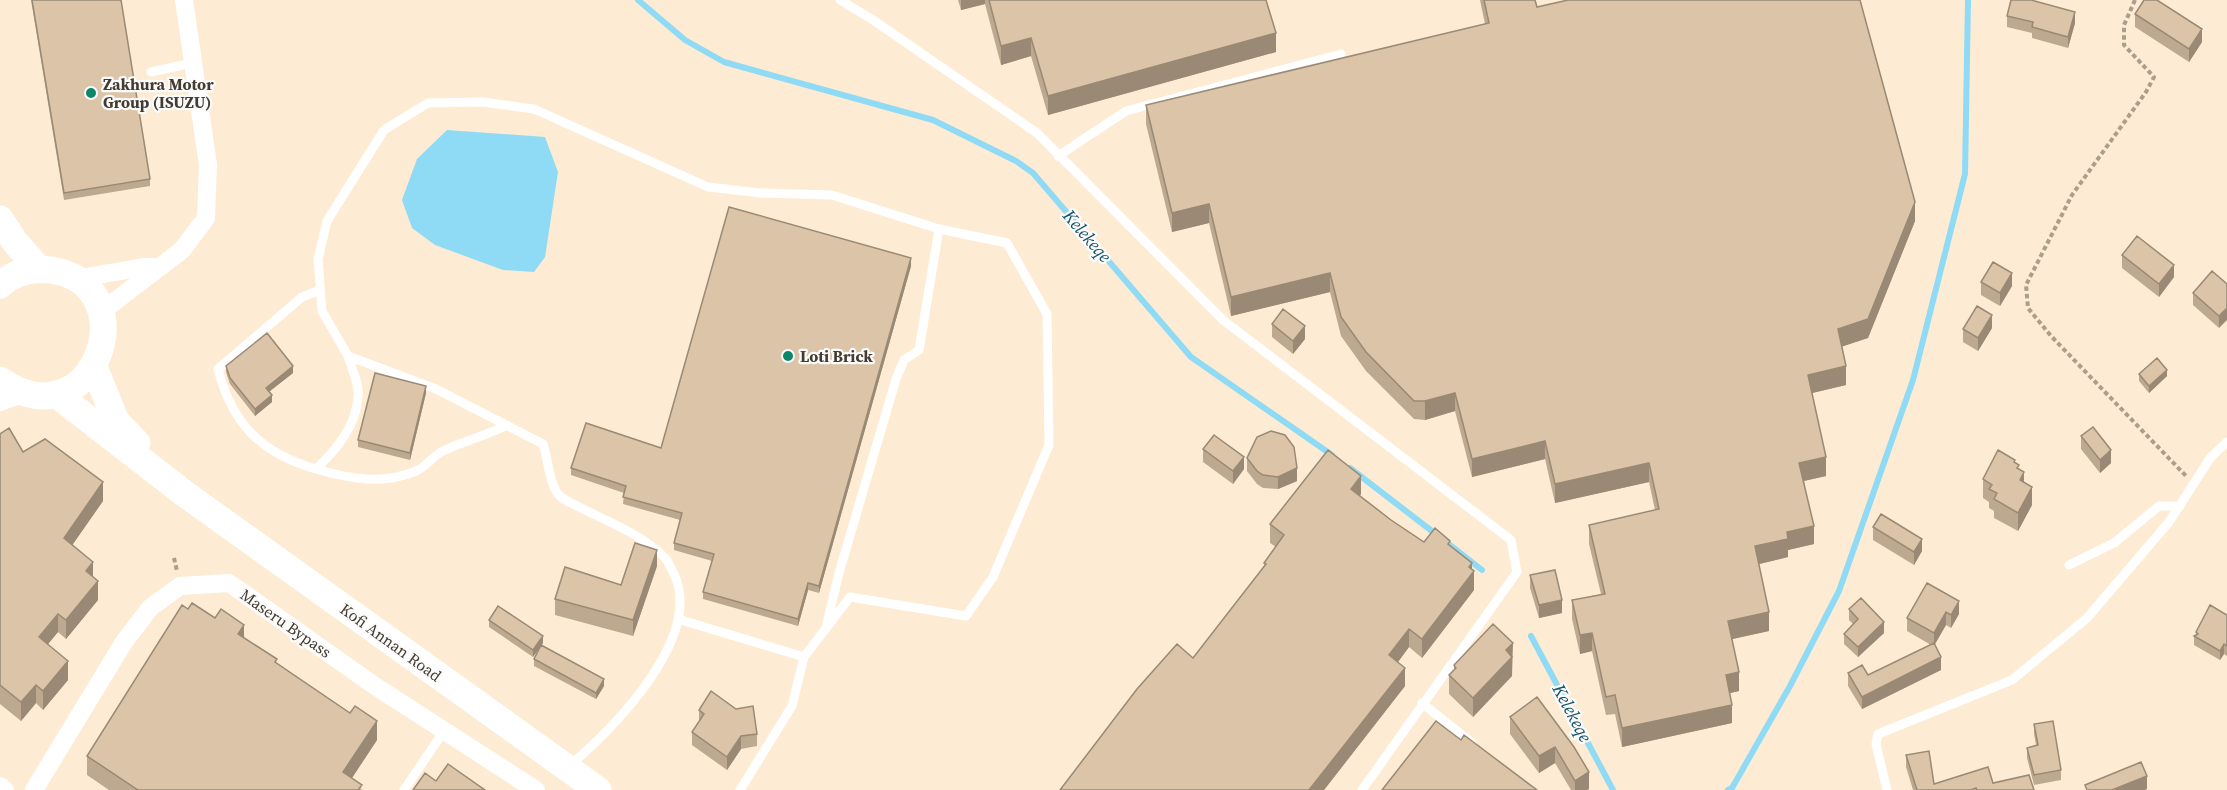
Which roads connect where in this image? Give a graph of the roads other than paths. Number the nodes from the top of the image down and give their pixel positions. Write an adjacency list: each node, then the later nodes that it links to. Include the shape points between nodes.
1 (184, 0): 4 (street)
2 (840, 0): 6 (lane, via 1037,133)
3 (1341, 54): 6 (lane, via 1126,111)
4 (192, 63): 5 (lane); 9 (street, via 208,165 206,218 182,250)
5 (151, 72)
6 (1058, 156): 29 (lane, via 1223,320 1511,540 1517,572)
7 (0, 219): 10 (main road)
8 (939, 229): 13 (lane, via 832,195 708,187 534,109 483,102 428,103 384,130 327,221 318,260); 27 (lane, via 919,350 904,360 896,379); 27 (lane, via 1007,243 1047,314 1049,445 993,578 966,616 849,597)
9 (157, 267): 11 (street); 14 (street)
10 (39, 268): 11 (main road); 12 (main road, via 24,271)
11 (75, 279): 14 (main road, via 91,293)
12 (0, 285)
13 (320, 290): 15 (lane, via 322,311); 22 (lane, via 302,297 218,369 225,395 253,437 287,461)
14 (101, 312): 16 (main road, via 105,331)
15 (348, 356): 20 (lane, via 436,389); 22 (lane, via 359,395 350,428)
16 (94, 367): 18 (main road, via 71,389); 23 (main road, Kofi Annan Road, via 117,421)
17 (0, 380): 19 (main road)
18 (56, 394): 19 (main road); 23 (main road, Kofi Annan Road)
19 (12, 398)
20 (507, 425): 22 (lane, via 441,452 419,470 391,479 348,478); 26 (lane, via 543,444 552,483 560,497 632,533 666,559 681,590)
21 (2227, 442): 24 (lane, via 2211,458)
22 (316, 469)
23 (185, 494): 32 (main road, Kofi Annan Road)
24 (2180, 506): 25 (lane, via 2159,506 2114,543); 41 (lane, via 2087,618 2012,680 1878,734 1876,744)
25 (2068, 565)
26 (678, 619): 28 (lane); 32 (lane, via 660,665 630,706)
27 (826, 628): 28 (lane)
28 (804, 657): 39 (lane, via 792,706)
29 (1422, 703): 31 (lane); 40 (lane)
30 (444, 731): 35 (street, Maseru Bypass, via 229,583 180,586 150,608 124,642); 36 (lane); 37 (street, Maseru Bypass)
31 (1478, 747)
32 (566, 769): 38 (main road, Kofi Annan Road)
33 (0, 786): 34 (street)
34 (5, 790)
35 (34, 790)
36 (404, 790)
37 (536, 790)
38 (598, 790)
39 (740, 790)
40 (1362, 790)
41 (1887, 790)

